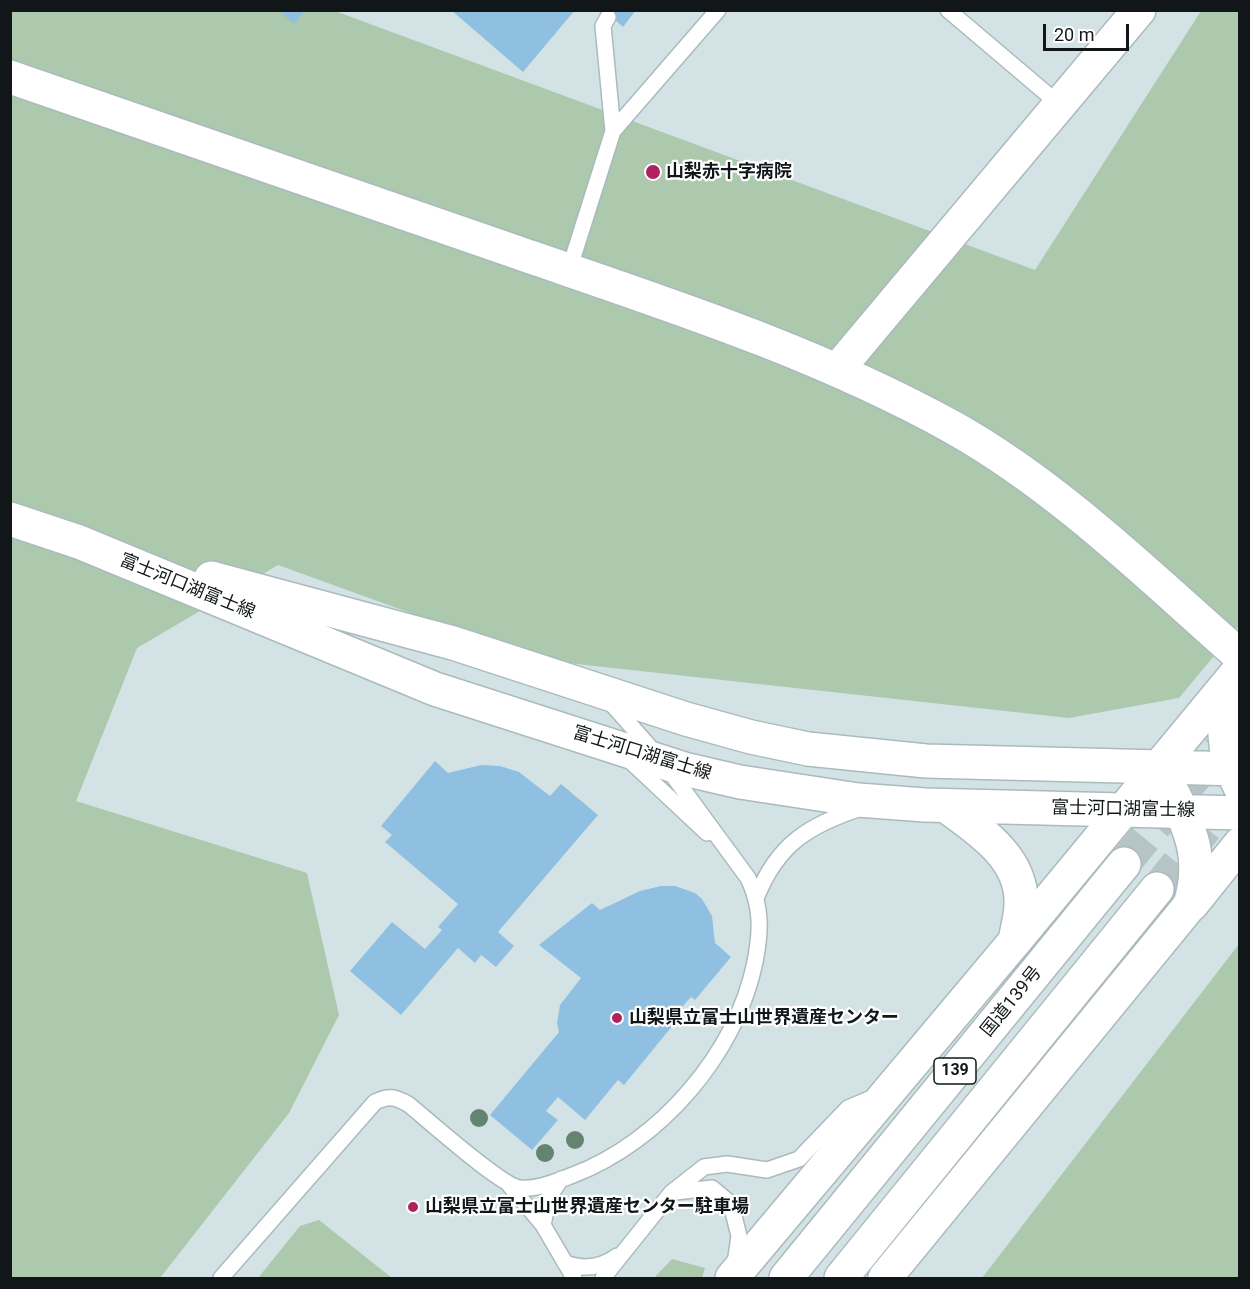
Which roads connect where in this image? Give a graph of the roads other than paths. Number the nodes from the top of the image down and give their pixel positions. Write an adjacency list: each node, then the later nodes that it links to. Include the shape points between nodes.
1 (718, 10): 7 (lane)
2 (948, 10): 6 (lane)
3 (1139, 10): 6 (main road)
4 (608, 17): 7 (lane, via 603,26)
5 (10, 77): 8 (main road)
6 (1060, 105): 9 (main road)
7 (613, 131): 8 (lane)
8 (569, 270): 9 (main road, via 690,311)
9 (837, 369): 12 (main road, via 955,429 1014,467 1087,522)
10 (10, 519): 11 (main road, 富士河口湖富士線)
11 (79, 542): 14 (main road, 富士河口湖富士線, via 453,643); 15 (main road, 富士河口湖富士線, via 435,689)
12 (1239, 656)
13 (1239, 670): 17 (main road); 18 (main road, via 1226,705 1223,731)
14 (599, 692): 16 (lane); 17 (main road, 富士河口湖富士線, via 751,737 840,753 926,761)
15 (614, 747): 16 (main road, 富士河口湖富士線); 25 (lane)
16 (663, 762): 19 (main road, 富士河口湖富士線, via 787,790); 25 (lane)
17 (1160, 766): 18 (main road, 富士河口湖富士線); 21 (main road); 22 (main road)
18 (1236, 775)
19 (881, 802): 20 (main road, 富士河口湖富士線); 28 (lane, via 842,814 802,835 775,859)
20 (946, 806): 21 (main road, 富士河口湖富士線); 30 (main road, via 986,835 1004,855 1018,880 1021,904)
21 (1124, 811): 22 (main road, 富士河口湖富士線); 30 (main road)
22 (1182, 812): 23 (main road, 富士河口湖富士線); 29 (main road, via 1196,854 1197,874)
23 (1239, 813)
24 (1239, 844): 29 (main road)
25 (735, 860): 28 (lane)
26 (1124, 864): 42 (main road, 国道139号 / 139)
27 (1157, 889): 43 (main road, 139)
28 (757, 896): 32 (lane, via 759,942 750,983 738,1017 717,1053 692,1086 650,1129 601,1164)
29 (1190, 905): 44 (main road)
30 (1015, 941): 31 (main road)
31 (890, 1090): 34 (lane, via 848,1108 799,1159 767,1170 727,1164 704,1167); 41 (main road)
32 (561, 1179): 33 (lane, via 534,1187); 35 (lane, via 549,1197)
33 (510, 1186): 35 (lane); 38 (lane, via 408,1104 395,1097 384,1097 375,1102)
34 (672, 1193): 36 (lane); 41 (lane, via 712,1188 731,1204 739,1236)
35 (543, 1225): 37 (lane)
36 (633, 1242): 37 (lane, via 597,1266 579,1268); 40 (lane)
37 (565, 1263): 39 (lane)
38 (221, 1278)
39 (574, 1278)
40 (603, 1278)
41 (732, 1278)
42 (786, 1278)
43 (841, 1278)
44 (885, 1278)

